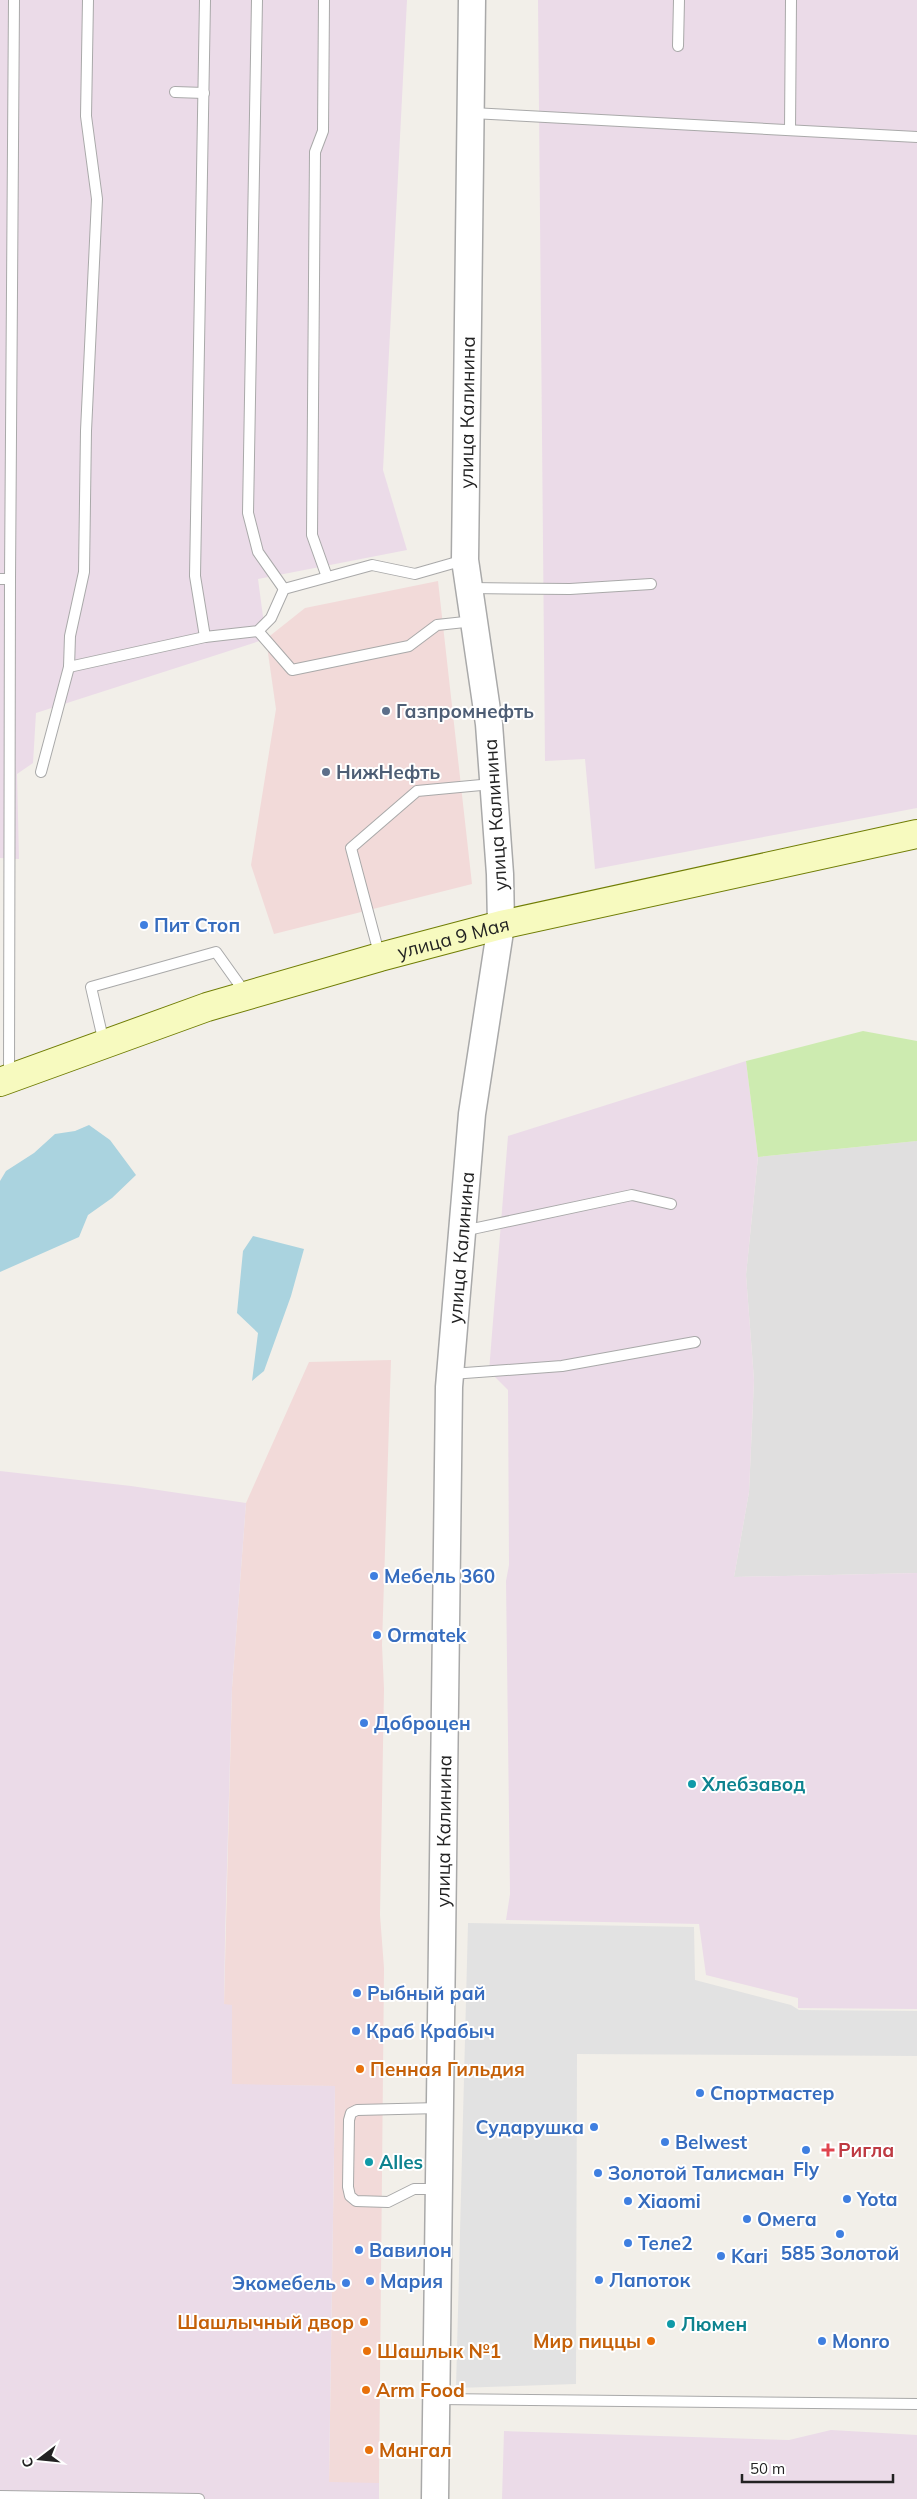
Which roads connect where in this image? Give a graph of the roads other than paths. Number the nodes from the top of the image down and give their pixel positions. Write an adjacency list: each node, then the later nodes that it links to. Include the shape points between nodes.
1 (14, 0): 17 (lane)
2 (88, 0): 24 (lane, via 86,116 97,198 86,430 84,572 70,636)
3 (205, 0): 11 (lane)
4 (257, 0): 20 (lane, via 248,513 258,552)
5 (324, 0): 16 (lane, via 323,131 315,152 312,535)
6 (472, 0): 12 (street, улица Калинина)
7 (679, 0): 9 (lane)
8 (792, 0): 13 (lane)
9 (678, 46)
10 (175, 92): 11 (lane)
11 (204, 93): 23 (lane, via 195,576)
12 (471, 113): 13 (lane); 15 (street, улица Калинина)
13 (790, 130): 14 (lane)
14 (917, 137)
15 (465, 560): 16 (lane, via 415,574 372,564); 19 (street, улица Калинина)
16 (327, 577): 20 (lane)
17 (5, 579): 32 (lane)
18 (651, 584): 19 (lane, via 570,590)
19 (469, 588): 21 (street, улица Калинина)
20 (284, 589): 22 (lane, via 271,618)
21 (474, 621): 22 (lane, via 437,625 409,646 292,670); 26 (street, улица Калинина, via 489,724)
22 (258, 631): 23 (lane)
23 (205, 637): 24 (lane)
24 (69, 667): 25 (lane)
25 (41, 772)
26 (493, 784): 28 (street, улица Калинина, via 500,874); 29 (lane, via 417,791 351,848)
27 (917, 834): 28 (main road, улица 9 Мая)
28 (500, 925): 29 (main road, улица 9 Мая); 34 (street, улица Калинина, via 472,1114)
29 (380, 957): 30 (main road, улица 9 Мая)
30 (247, 995): 31 (main road, улица 9 Мая); 31 (lane, via 216,952 91,987)
31 (104, 1043): 32 (main road, улица 9 Мая)
32 (5, 1080)
33 (671, 1204): 34 (lane, via 632,1195)
34 (462, 1231): 36 (street, улица Калинина)
35 (695, 1342): 36 (lane, via 562,1366)
36 (450, 1374): 37 (street, улица Калинина)
37 (440, 2108): 38 (street, улица Калинина); 38 (lane, via 357,2110 351,2113 348,2187 356,2202 388,2202 414,2189)
38 (439, 2189): 39 (street, улица Калинина)
39 (437, 2399): 40 (lane); 43 (street, улица Калинина)
40 (917, 2404)
41 (0, 2496): 42 (lane)
42 (199, 2499)
43 (435, 2499)

